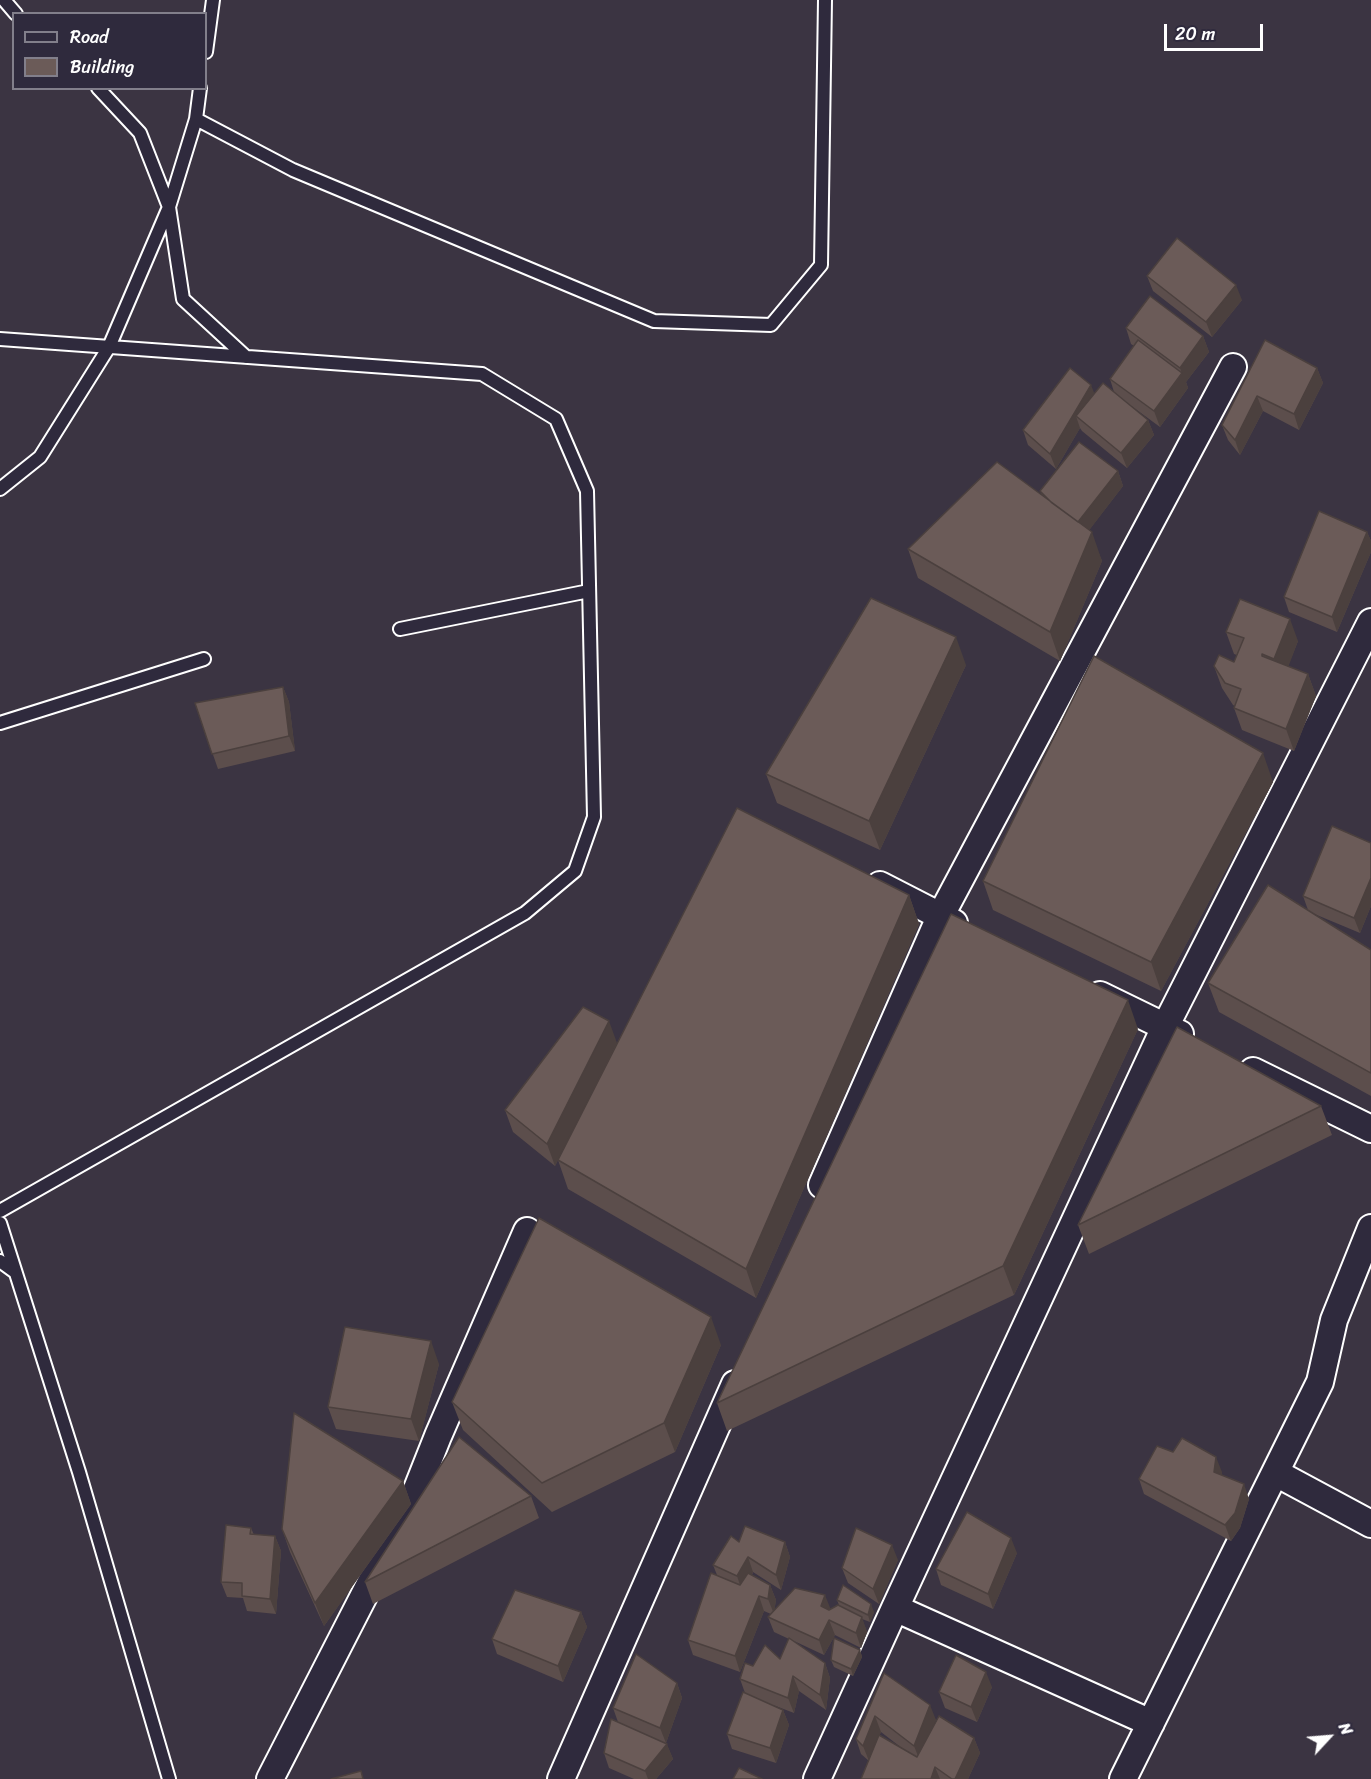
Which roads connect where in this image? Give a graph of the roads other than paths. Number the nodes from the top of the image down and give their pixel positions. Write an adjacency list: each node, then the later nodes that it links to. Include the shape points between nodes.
1 (213, 0): 3 (lane)
2 (825, 0): 6 (lane, via 821,265 771,325 654,321 293,170)
3 (207, 45)
4 (100, 90): 7 (lane, via 140,133)
5 (200, 90): 6 (lane)
6 (196, 118): 7 (lane)
7 (169, 207): 9 (lane); 10 (lane, via 183,298)
8 (0, 339): 9 (lane)
9 (110, 347): 10 (lane); 12 (lane, via 40,457)
10 (246, 357): 13 (lane, via 482,374 556,419 586,491)
11 (1233, 367): 19 (street)
12 (0, 489)
13 (589, 591): 15 (lane); 26 (lane, via 594,817 575,871 525,913)
14 (1371, 622): 22 (street)
15 (400, 629)
16 (204, 659): 17 (lane)
17 (0, 723)
18 (860, 874): 19 (street)
19 (940, 916): 20 (street); 27 (street)
20 (972, 932)
21 (1080, 985): 22 (street)
22 (1165, 1027): 23 (street); 36 (street)
23 (1196, 1042)
24 (1237, 1063): 25 (street)
25 (1371, 1129)
26 (0, 1211)
27 (811, 1211)
28 (0, 1223): 32 (lane)
29 (1371, 1228): 34 (street, via 1334,1320 1320,1382)
30 (527, 1231): 39 (street, via 411,1504)
31 (0, 1261): 32 (lane)
32 (15, 1272): 38 (lane, via 79,1472)
33 (744, 1364): 40 (street)
34 (1276, 1473): 35 (street); 37 (street)
35 (1371, 1524)
36 (895, 1608): 37 (street); 41 (street)
37 (1151, 1723): 42 (street)
38 (169, 1779)
39 (270, 1779)
40 (561, 1779)
41 (817, 1779)
42 (1123, 1779)

